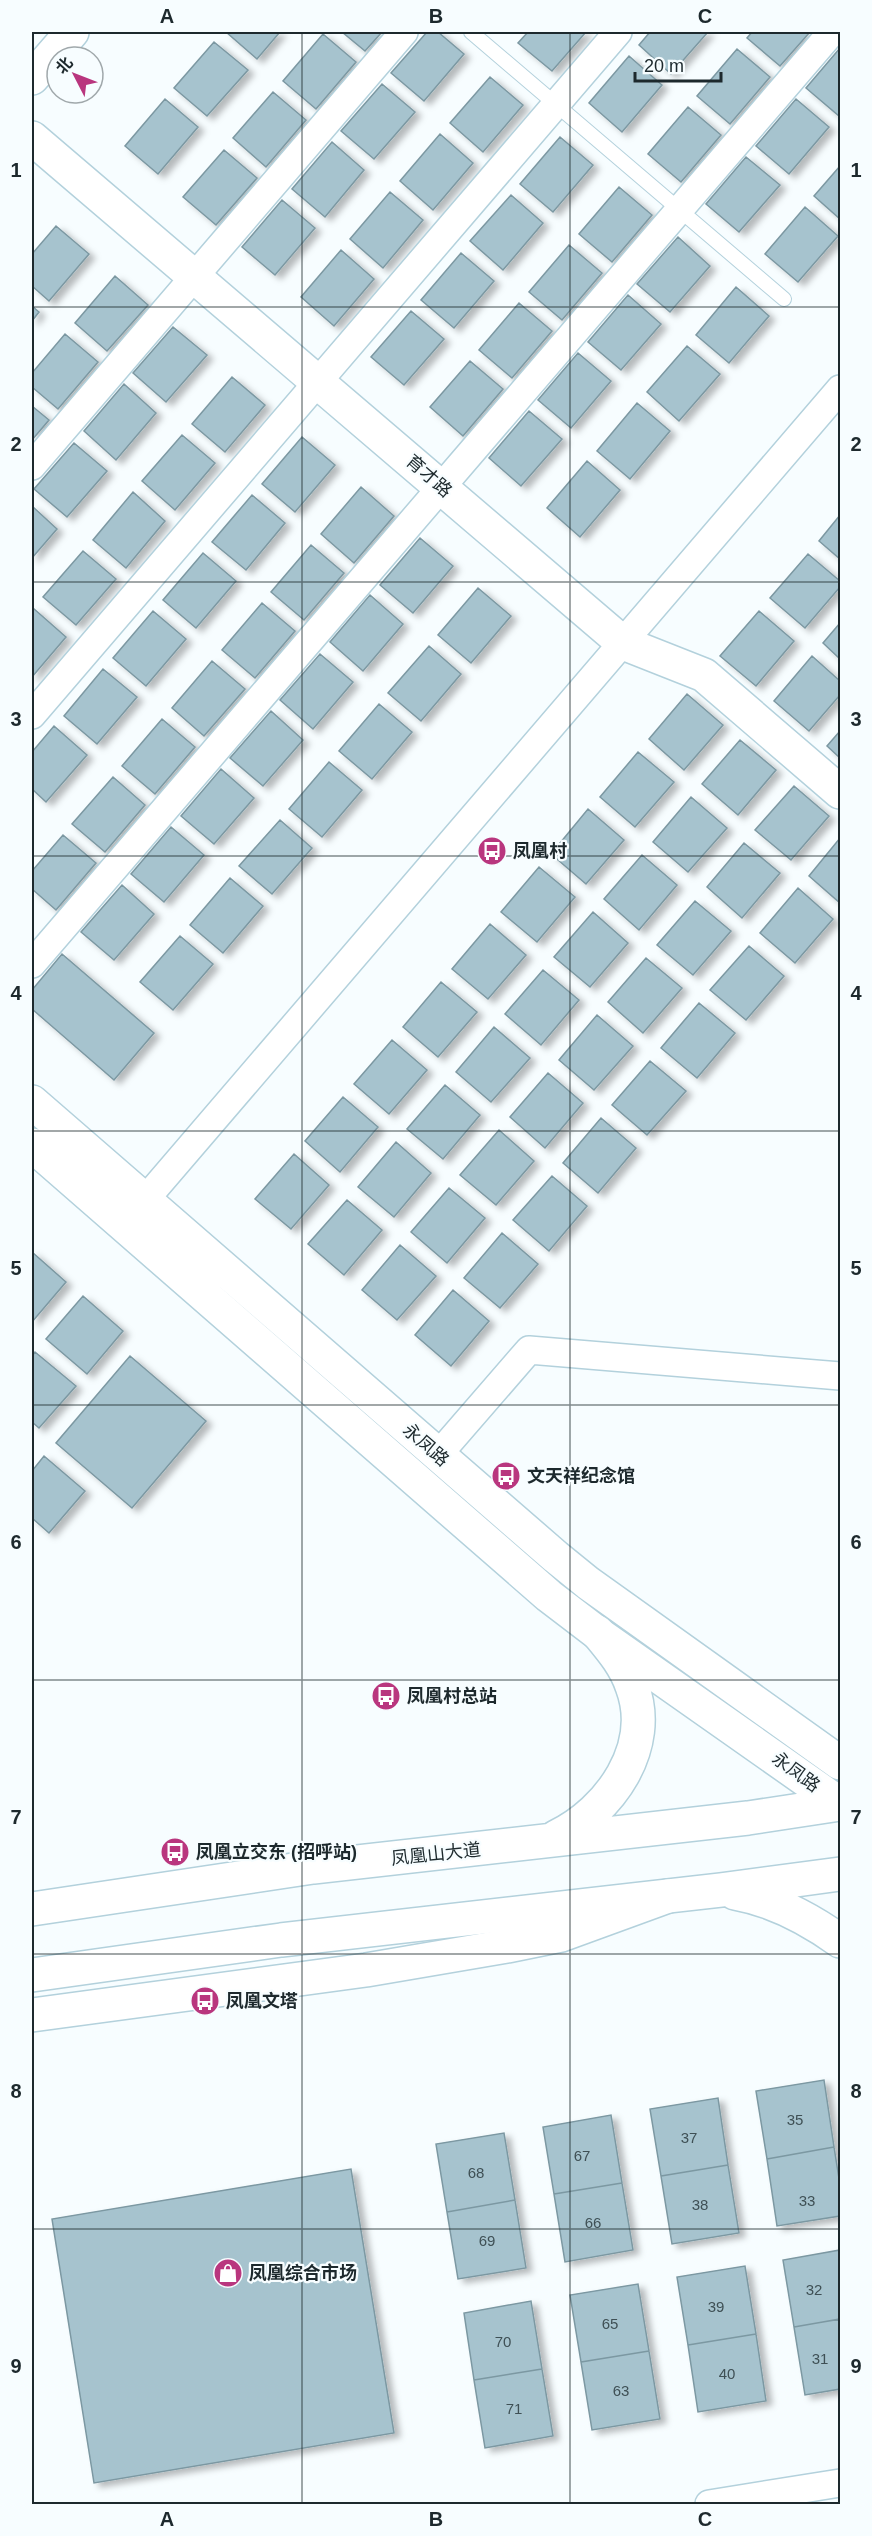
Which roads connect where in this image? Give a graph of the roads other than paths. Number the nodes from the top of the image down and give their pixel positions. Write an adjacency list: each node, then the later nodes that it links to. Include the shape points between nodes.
1 (72, 32): 6 (street)
2 (404, 32): 10 (street)
3 (471, 32): 7 (lane)
4 (618, 32): 7 (street)
5 (832, 32): 9 (street)
6 (32, 78)
7 (556, 104): 9 (lane); 12 (street)
8 (32, 138): 10 (street, 育才路)
9 (679, 210): 11 (lane); 15 (street)
10 (195, 276): 12 (street, 育才路); 14 (street)
11 (784, 299)
12 (318, 381): 15 (street, 育才路); 17 (street)
13 (840, 389): 16 (street)
14 (32, 466)
15 (441, 487): 16 (street, 育才路); 19 (street)
16 (623, 643): 18 (street, 育才路, via 704,675); 22 (street)
17 (32, 715)
18 (840, 792)
19 (32, 964)
20 (32, 1102): 22 (street, 永凤路)
21 (32, 1145): 23 (street, 永凤路)
22 (144, 1200): 23 (street); 25 (street, 永凤路)
23 (123, 1225): 26 (street, 永凤路, via 540,1588)
24 (840, 1376): 25 (street, via 529,1350)
25 (438, 1455): 27 (street, 永凤路, via 588,1583)
26 (597, 1632): 28 (street, 永凤路); 29 (street, via 620,1661 633,1686 638,1713 636,1738 625,1770 606,1799 583,1822)
27 (840, 1763)
28 (840, 1804): 29 (street, 凤凰山大道)
29 (546, 1841): 33 (street, 凤凰山大道, via 313,1867)
30 (840, 1874): 31 (street)
31 (721, 1890): 32 (street); 34 (street, via 785,1908)
32 (668, 1896): 35 (street, via 321,1935); 36 (street, via 561,1935 507,1946 366,1970)
33 (32, 1909)
34 (840, 1941)
35 (32, 1975)
36 (32, 2015)
37 (840, 2482): 38 (street)
38 (709, 2505)

